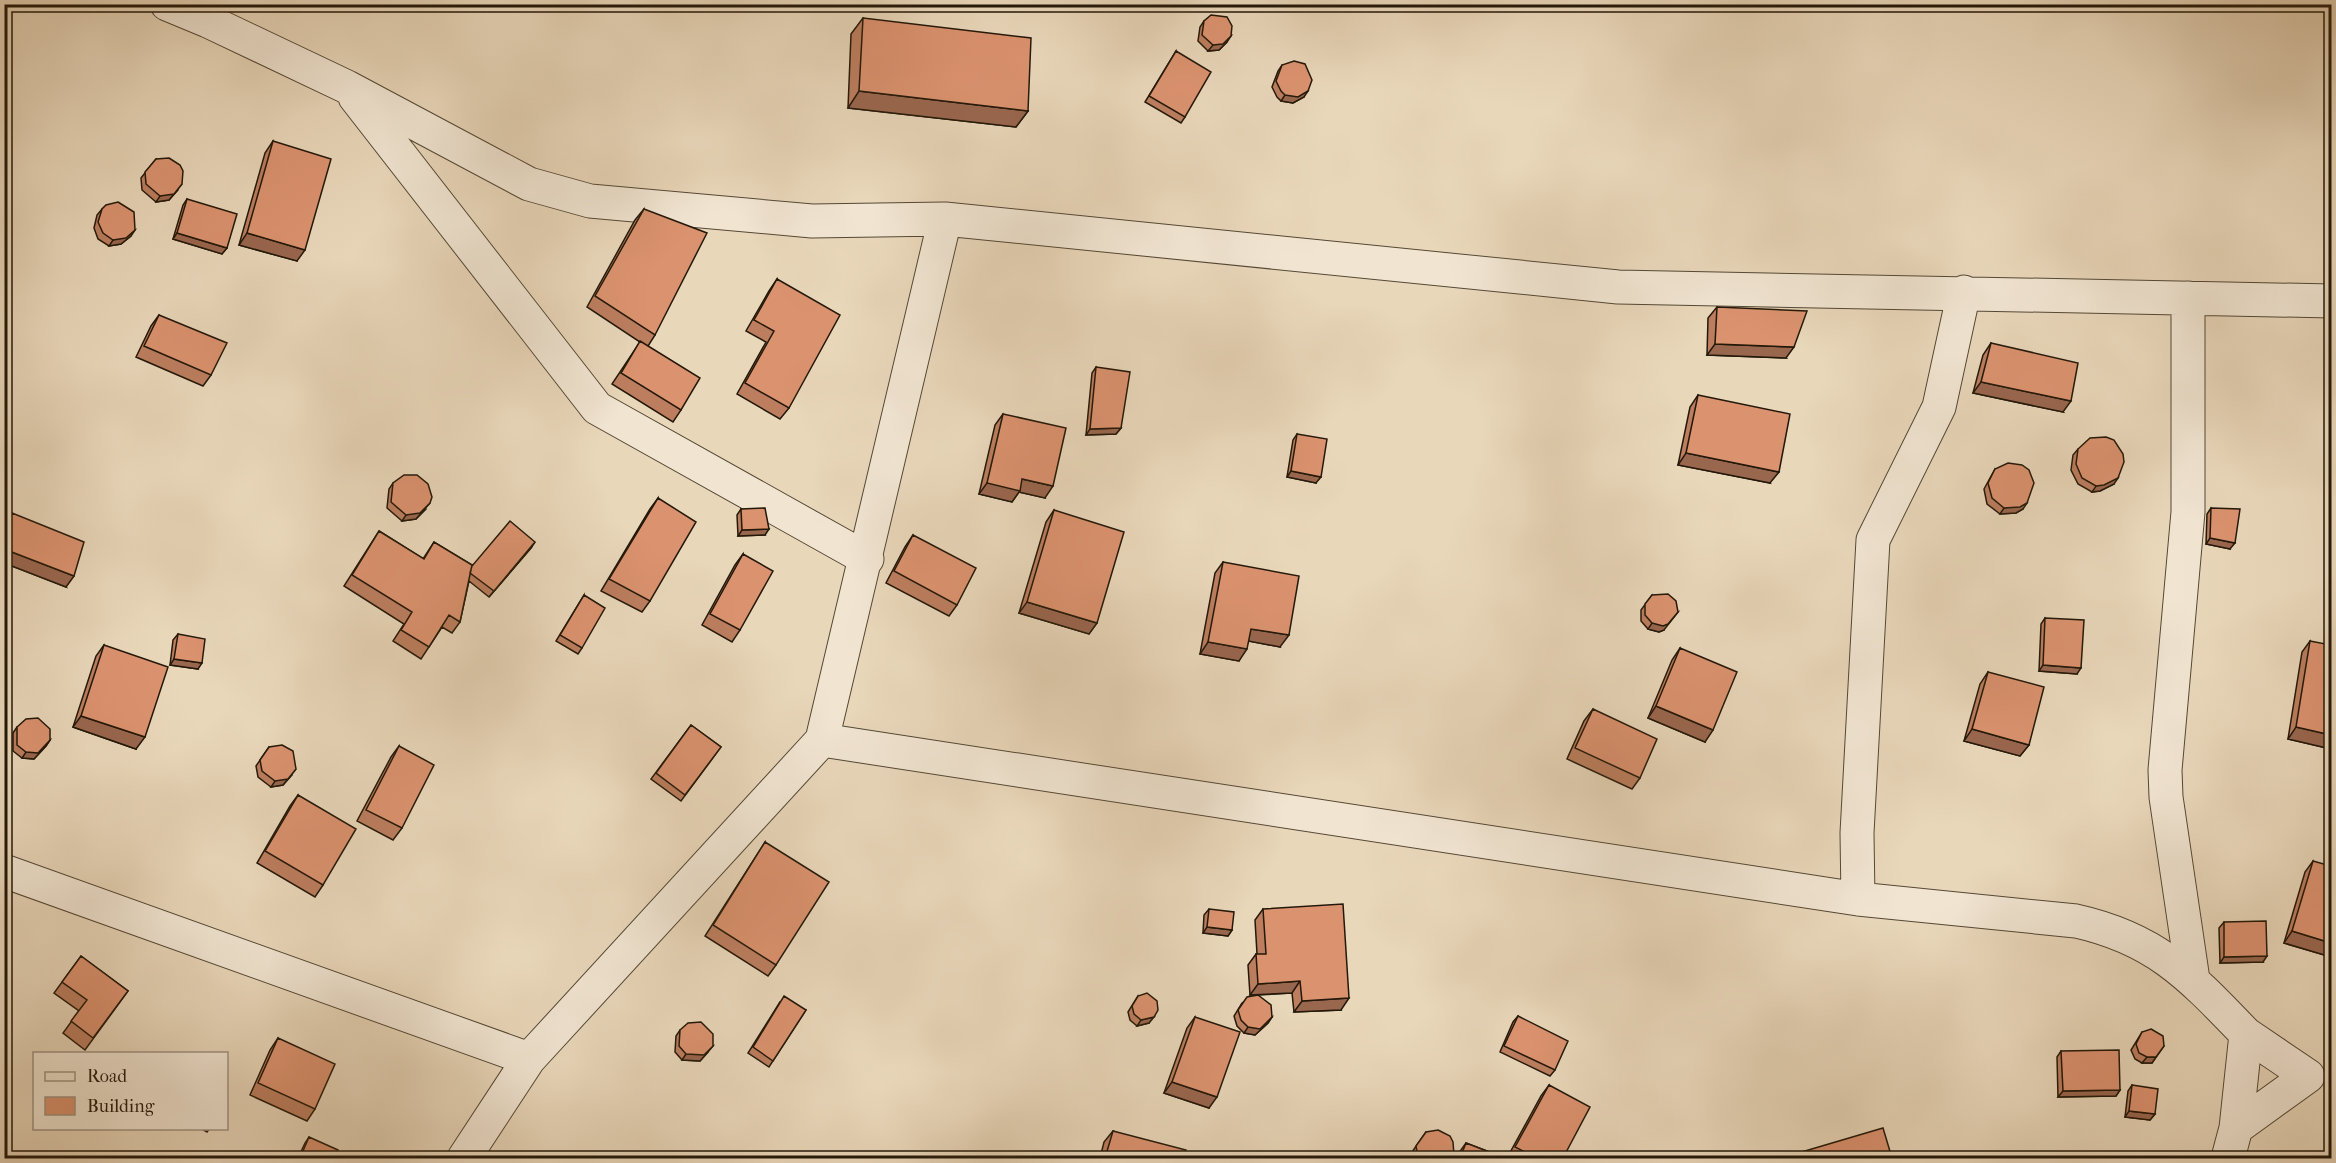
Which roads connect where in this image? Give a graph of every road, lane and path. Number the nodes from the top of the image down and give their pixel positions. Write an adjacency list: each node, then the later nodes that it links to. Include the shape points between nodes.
1 (167, 4): 2 (street)
2 (347, 87): 3 (street, via 529,184 560,195 812,221); 7 (street, via 597,408)
3 (945, 219): 4 (street, via 1618,287); 7 (street)
4 (1964, 292): 5 (street); 10 (street, via 1939,407 1872,540 1857,833)
5 (2188, 298): 6 (street); 11 (street, via 2188,512 2165,770)
6 (2331, 301)
7 (867, 559): 8 (street)
8 (822, 741): 10 (street); 13 (street)
9 (4, 871): 13 (street)
10 (1858, 899): 11 (street, via 2076,921 2107,928 2155,951)
11 (2193, 980): 12 (street)
12 (2246, 1034): 14 (street); 15 (street)
13 (529, 1059): 16 (street)
14 (2319, 1074): 15 (street)
15 (2232, 1143)
16 (464, 1158)

